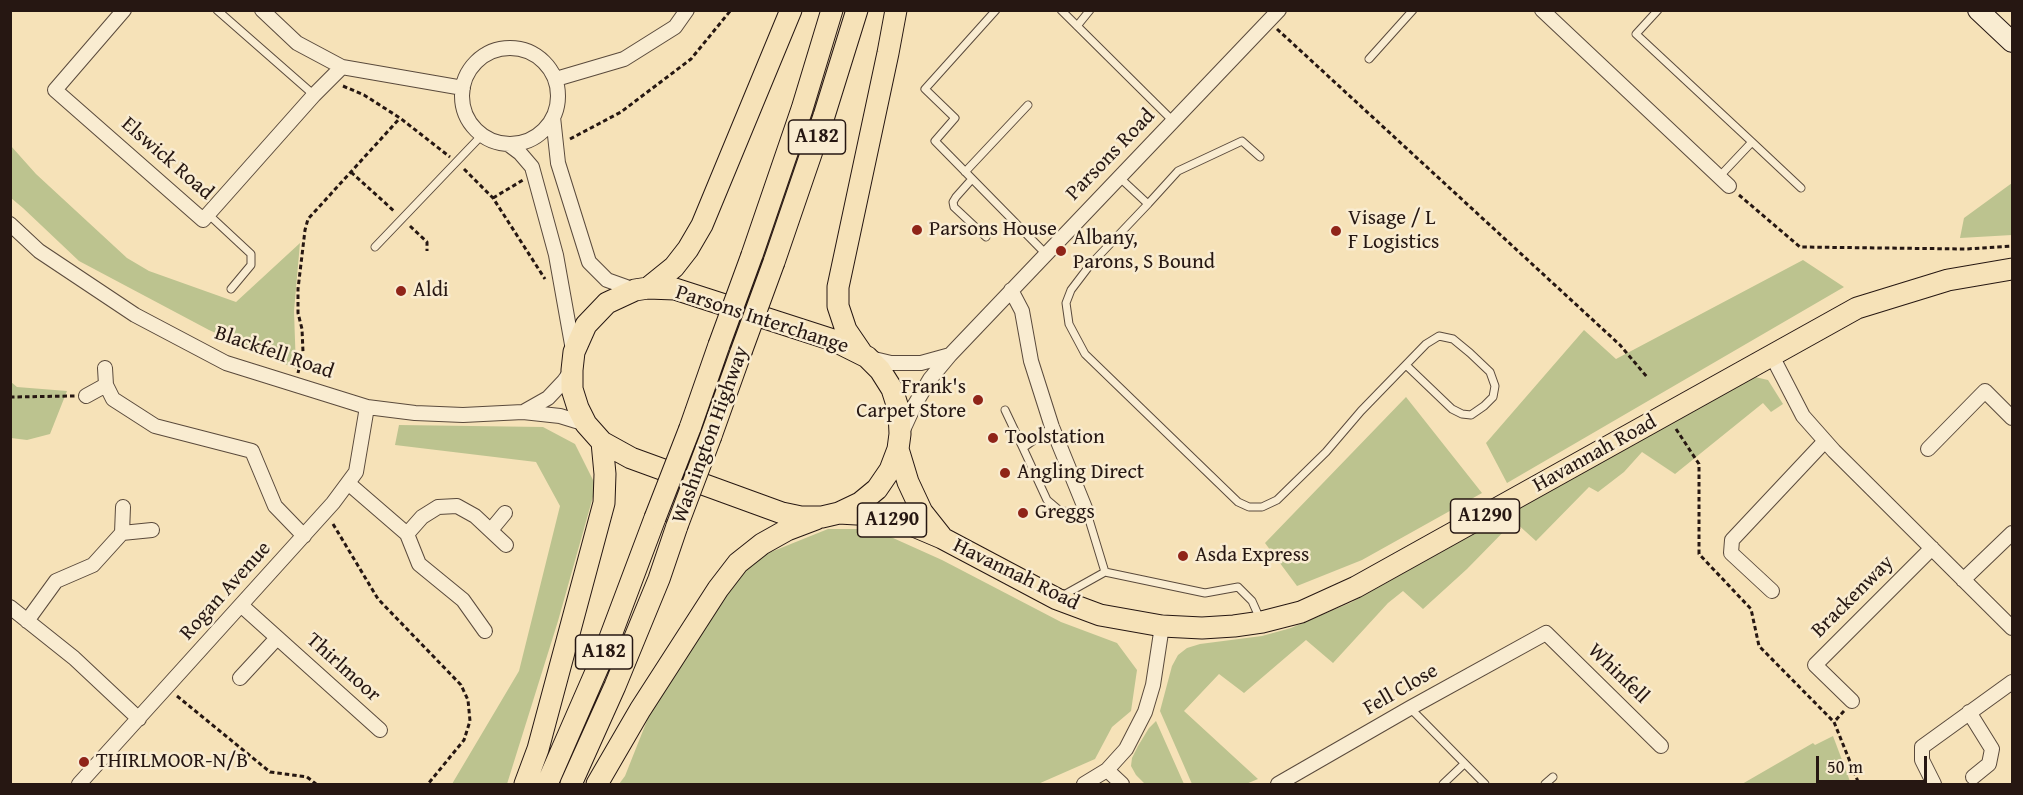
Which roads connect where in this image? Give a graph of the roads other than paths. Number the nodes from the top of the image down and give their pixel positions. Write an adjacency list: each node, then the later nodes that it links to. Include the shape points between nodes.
1 (124, 10): 37 (street, Elswick Road, via 55,90 203,220)
2 (217, 10): 23 (lane)
3 (262, 10): 20 (street, via 297,43)
4 (687, 10): 21 (street, via 675,27 624,59)
5 (792, 10): 44 (main road, via 702,225 674,267)
6 (832, 10): 106 (main road, Washington Highway / A182, bridge, via 802,109 690,428 604,651)
7 (858, 10): 107 (main road, Washington Highway / A182, bridge, via 774,262 654,590)
8 (896, 10): 47 (main road, via 838,287 838,306 846,330)
9 (996, 10): 31 (lane, via 925,89 956,118 934,141)
10 (1061, 10): 17 (lane)
11 (1090, 10): 17 (lane)
12 (1279, 10): 26 (street, Parsons Road)
13 (1413, 10): 19 (lane)
14 (1542, 10): 34 (street)
15 (1658, 10): 28 (lane, via 1636,34)
16 (1978, 10): 18 (street)
17 (1077, 26): 26 (lane)
18 (2013, 42)
19 (1369, 59)
20 (342, 67): 22 (street); 23 (street, Elswick Road)
21 (556, 79): 22 (street, via 549,67 525,50 496,49 481,57 468,72); 25 (street, via 558,94)
22 (462, 88): 27 (street, via 464,110 472,125)
23 (314, 95): 37 (street, Elswick Road)
24 (1028, 105): 31 (lane)
25 (553, 117): 29 (street, via 532,138); 44 (street, via 558,163 589,262 607,280)
26 (1173, 121): 32 (street, Parsons Road)
27 (483, 134): 29 (street); 40 (lane)
28 (1752, 142): 34 (lane); 35 (lane)
29 (508, 144): 49 (street, via 532,167 556,255)
30 (1260, 157): 36 (lane, via 1242,141 1178,171)
31 (965, 172): 33 (lane)
32 (1119, 177): 36 (lane); 41 (street, Parsons Road)
33 (972, 179): 39 (lane, via 956,197 954,207); 41 (lane)
34 (1724, 182)
35 (1801, 188)
36 (1148, 204): 50 (lane, via 1071,290 1066,303 1069,324 1085,354 1238,502 1262,507 1277,500)
37 (208, 214): 43 (lane, via 251,255 251,265)
38 (10, 224): 54 (street, Blackfell Road, via 39,251 135,315 226,363)
39 (986, 237)
40 (375, 248)
41 (1045, 253): 45 (street, Parsons Road)
42 (2013, 269): 48 (main road, Havannah Road / A1290, via 1948,280 1857,308)
43 (231, 289)
44 (642, 289): 47 (main road, Parsons Interchange, via 675,289 833,340); 49 (main road, Parsons Interchange, via 607,303 600,310 586,325)
45 (1011, 290): 46 (street, Parsons Road); 59 (street, via 1022,311 1031,362)
46 (950, 355): 47 (street, via 921,363 891,363); 60 (street, Parsons Road, via 930,379)
47 (865, 356): 60 (main road, Parsons Interchange, via 892,389 899,411)
48 (1772, 356): 61 (street, via 1803,416); 86 (main road, Havannah Road / A1290, via 1356,587 1301,612)
49 (573, 361): 56 (street, Blackfell Road, via 564,381 548,398); 58 (main road, via 572,389)
50 (1406, 365): 50 (lane, via 1439,336 1453,339 1490,372 1495,386 1492,397 1471,415 1462,414)
51 (105, 368): 52 (street)
52 (106, 385): 53 (street); 75 (street, via 113,399 155,426 252,451 275,506)
53 (86, 396)
54 (367, 407): 56 (street, Blackfell Road, via 463,415); 65 (street, Rogan Avenue, via 356,472)
55 (1005, 410): 63 (lane)
56 (523, 412): 58 (street, Blackfell Road)
57 (2013, 418): 64 (street, via 1985,391)
58 (586, 424): 62 (main road)
59 (1052, 427): 63 (lane); 68 (street)
60 (899, 441): 69 (main road, via 890,470 877,489 860,503); 76 (main road, Havannah Road / A1290, via 908,482 922,512)
61 (1825, 441): 78 (street); 81 (street, via 1732,540 1731,552)
62 (602, 442): 69 (main road, via 631,458 782,513 801,517); 105 (main road, via 604,503)
63 (1023, 448): 68 (lane, via 1047,500 1060,511)
64 (1928, 449)
65 (348, 483): 74 (street); 75 (street, Rogan Avenue)
66 (123, 507): 73 (street)
67 (505, 513): 71 (street)
68 (1087, 513): 79 (lane)
69 (830, 515): 76 (main road, Havannah Road / A1290, via 874,515); 108 (main road, via 787,530 738,563 640,710)
70 (152, 530): 73 (street)
71 (491, 530): 74 (street, via 457,506 438,507); 77 (street)
72 (2013, 532): 80 (street)
73 (122, 534): 85 (street, via 93,566 56,581)
74 (407, 534): 89 (street, via 419,564 463,600)
75 (304, 536): 83 (street, Rogan Avenue)
76 (942, 538): 82 (main road, Havannah Road / A1290)
77 (506, 545)
78 (1932, 548): 80 (street); 94 (street, Brackenway, via 1815,665)
79 (1105, 572): 82 (lane); 86 (lane, via 1205,593 1238,587 1252,601)
80 (1963, 580): 88 (street)
81 (1772, 591)
82 (1057, 599): 87 (main road, Havannah Road / A1290, via 1100,615)
83 (242, 606): 91 (street, Thirlmoor); 97 (street, Rogan Avenue)
84 (10, 607): 85 (street)
85 (27, 621): 97 (street)
86 (1262, 622): 87 (main road, Havannah Road / A1290, via 1234,627)
87 (1162, 626): 101 (street, via 1145,712 1126,749)
88 (2013, 628)
89 (485, 631)
90 (1546, 633): 95 (street, Fell Close); 99 (street, Whinfell)
91 (277, 638): 92 (street, Thirlmoor); 98 (street, Thirlmoor)
92 (240, 678)
93 (2013, 682): 96 (street)
94 (1852, 701)
95 (1410, 708): 100 (lane); 111 (street, Fell Close)
96 (1969, 712): 103 (street, via 1992,749 1989,764); 115 (street, via 1922,747 1922,760)
97 (140, 719): 104 (street, Rogan Avenue)
98 (381, 730)
99 (1661, 746)
100 (1464, 764): 112 (lane); 113 (lane)
101 (1107, 770): 109 (street); 110 (street)
102 (1553, 777): 114 (lane)
103 (1973, 777)
104 (88, 782)
105 (525, 784)
106 (547, 784)
107 (571, 784)
108 (597, 784)
109 (1084, 784)
110 (1122, 784)
111 (1278, 784)
112 (1443, 784)
113 (1485, 784)
114 (1545, 784)
115 (1934, 784)

